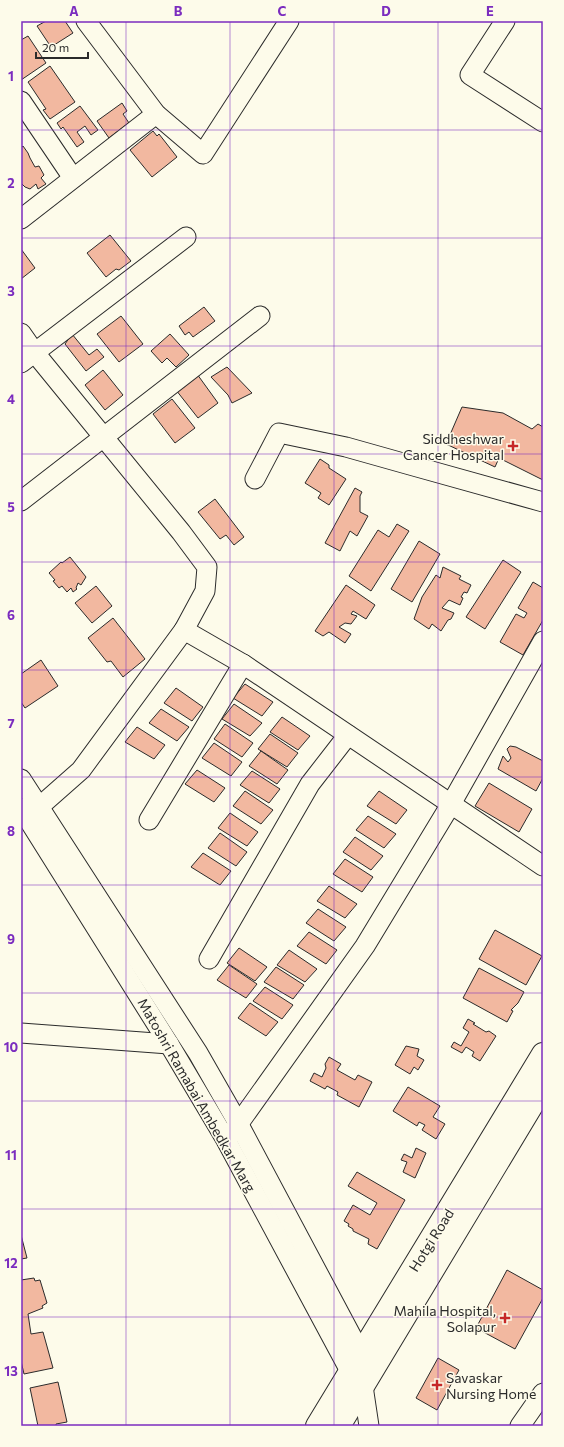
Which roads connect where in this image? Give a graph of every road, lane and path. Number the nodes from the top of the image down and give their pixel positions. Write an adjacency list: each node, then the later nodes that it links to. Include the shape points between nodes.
1 (86, 21): 5 (street)
2 (288, 21): 5 (street, via 203,154)
3 (505, 21): 6 (street, via 470,75)
4 (21, 101): 7 (street)
5 (156, 114): 7 (street)
6 (543, 122)
7 (73, 178): 8 (street)
8 (21, 219)
9 (186, 237): 12 (street)
10 (260, 316): 13 (street)
11 (21, 333): 12 (street)
12 (28, 358): 13 (street)
13 (103, 436): 15 (street); 17 (street, via 207,567 205,591)
14 (255, 479): 16 (street, via 279,433 346,447)
15 (21, 501)
16 (543, 502)
17 (184, 630): 19 (street); 23 (street, via 81,770)
18 (543, 641): 22 (street)
19 (243, 664): 20 (street); 24 (street)
20 (348, 735): 22 (street); 26 (street, via 310,784)
21 (21, 779): 23 (street)
22 (451, 804): 25 (street); 31 (street, via 365,946)
23 (29, 811): 28 (street, Matoshri Ramabai Ambedkar Marg); 31 (street, via 198,1053)
24 (149, 820)
25 (543, 866)
26 (208, 960)
27 (21, 1033): 28 (street)
28 (169, 1044): 32 (street, Matoshri Ramabai Ambedkar Marg)
29 (543, 1054): 33 (main road, Hotgi Road, via 476,1166)
30 (542, 1093): 33 (main road, Hotgi Road)
31 (238, 1123): 32 (street); 33 (street)
32 (226, 1140): 33 (street, Matoshri Ramabai Ambedkar Marg)
33 (362, 1370): 35 (main road, Hotgi Road); 36 (main road, Hotgi Road); 37 (street)
34 (543, 1393): 38 (street)
35 (317, 1426)
36 (339, 1426)
37 (369, 1426)
38 (520, 1426)

